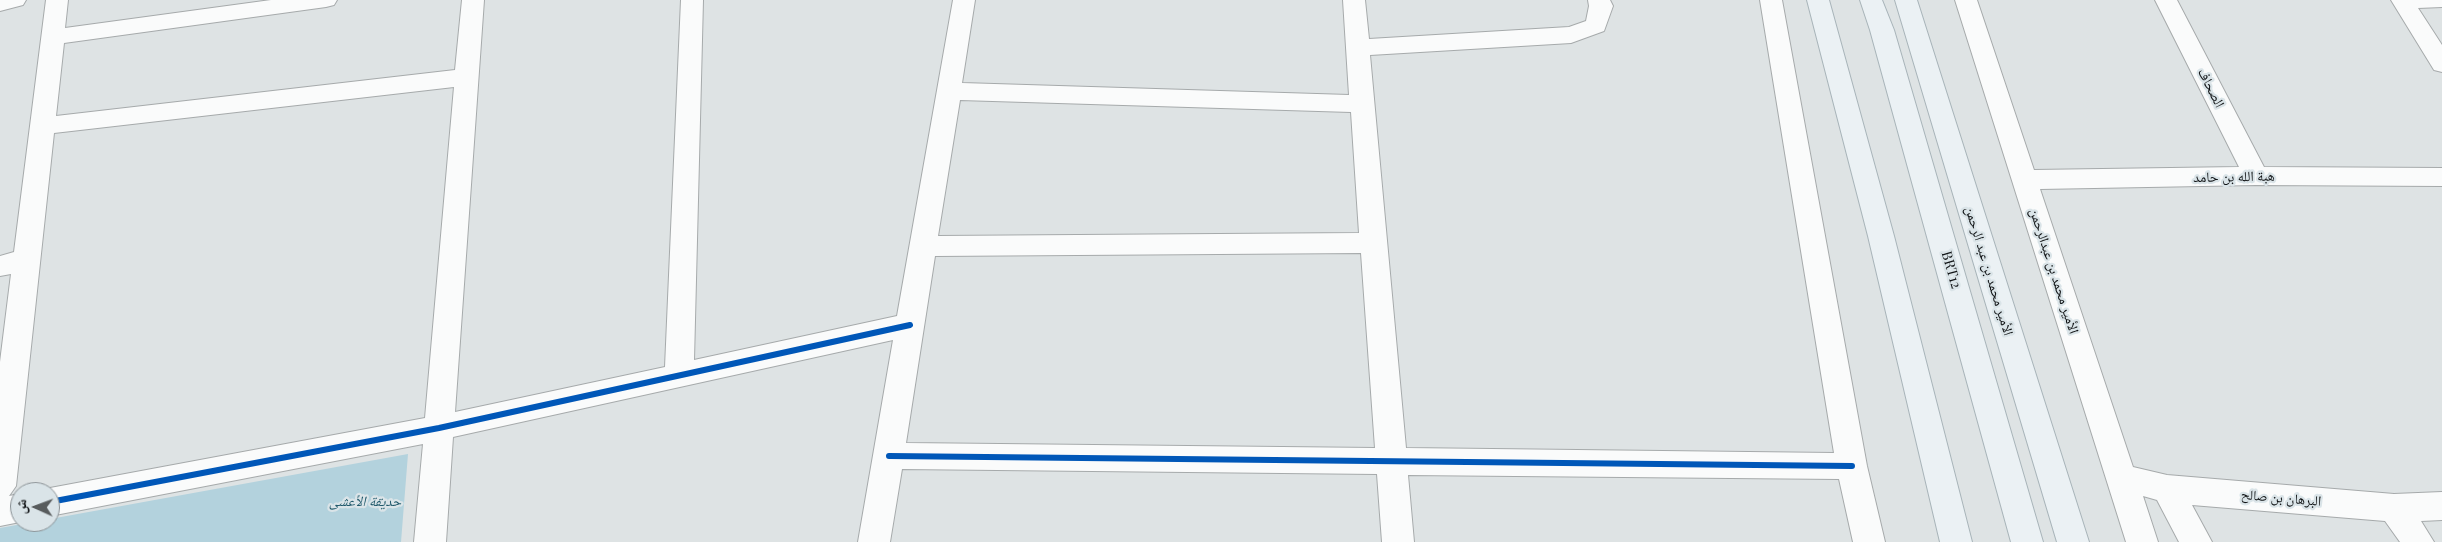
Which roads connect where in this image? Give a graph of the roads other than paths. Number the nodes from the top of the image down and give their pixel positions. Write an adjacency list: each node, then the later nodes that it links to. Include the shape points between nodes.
1 (15, 0): 17 (street)
2 (57, 0): 18 (street)
3 (326, 0): 18 (street)
4 (473, 0): 21 (street)
5 (692, 0): 33 (street)
6 (964, 0): 22 (street)
7 (1354, 0): 19 (street)
8 (1600, 0): 19 (street, via 1596,26 1571,34)
9 (1770, 0): 37 (street)
10 (1818, 0): 48 (main road, via 1881,236)
11 (1871, 0): 49 (main road, BRT12)
12 (1906, 0): 50 (main road, الأمير محمد بن عبد الرحمن)
13 (1966, 0): 27 (street, الأمير محمد بن عبدالرحمن)
14 (2166, 0): 25 (street, الصحاف)
15 (2442, 0): 16 (street)
16 (2402, 1): 20 (street)
17 (0, 4)
18 (53, 36): 24 (street)
19 (1357, 48): 23 (street)
20 (2442, 64)
21 (466, 77): 24 (street); 34 (street)
22 (949, 91): 23 (street); 29 (street)
23 (1362, 104): 28 (street)
24 (42, 126): 30 (street)
25 (2256, 176): 26 (street, هبة الله بن حامد); 27 (street, هبة الله بن حامد)
26 (2442, 177)
27 (2025, 180): 38 (street, الأمير محمد بن عبدالرحمن)
28 (1374, 243): 29 (street); 36 (street)
29 (924, 246): 32 (street)
30 (27, 259): 31 (street); 39 (street)
31 (0, 266)
32 (910, 325): 33 (street); 35 (street)
33 (679, 375): 34 (street)
34 (439, 428): 41 (street); 44 (street)
35 (889, 456): 36 (street); 45 (street)
36 (1391, 462): 37 (street); 46 (street)
37 (1852, 466): 47 (street)
38 (2121, 477): 40 (street, البرهان بن صالح); 51 (street, الأمير محمد بن عبدالرحمن)
39 (0, 486)
40 (2167, 489): 43 (street, البرهان بن صالح); 52 (street)
41 (60, 500)
42 (2442, 506): 43 (street, البرهان بن صالح)
43 (2394, 508): 53 (street)
44 (430, 542)
45 (874, 542)
46 (1398, 542)
47 (1869, 542)
48 (1956, 542)
49 (2028, 542)
50 (2073, 542)
51 (2142, 542)
52 (2196, 542)
53 (2418, 542)

